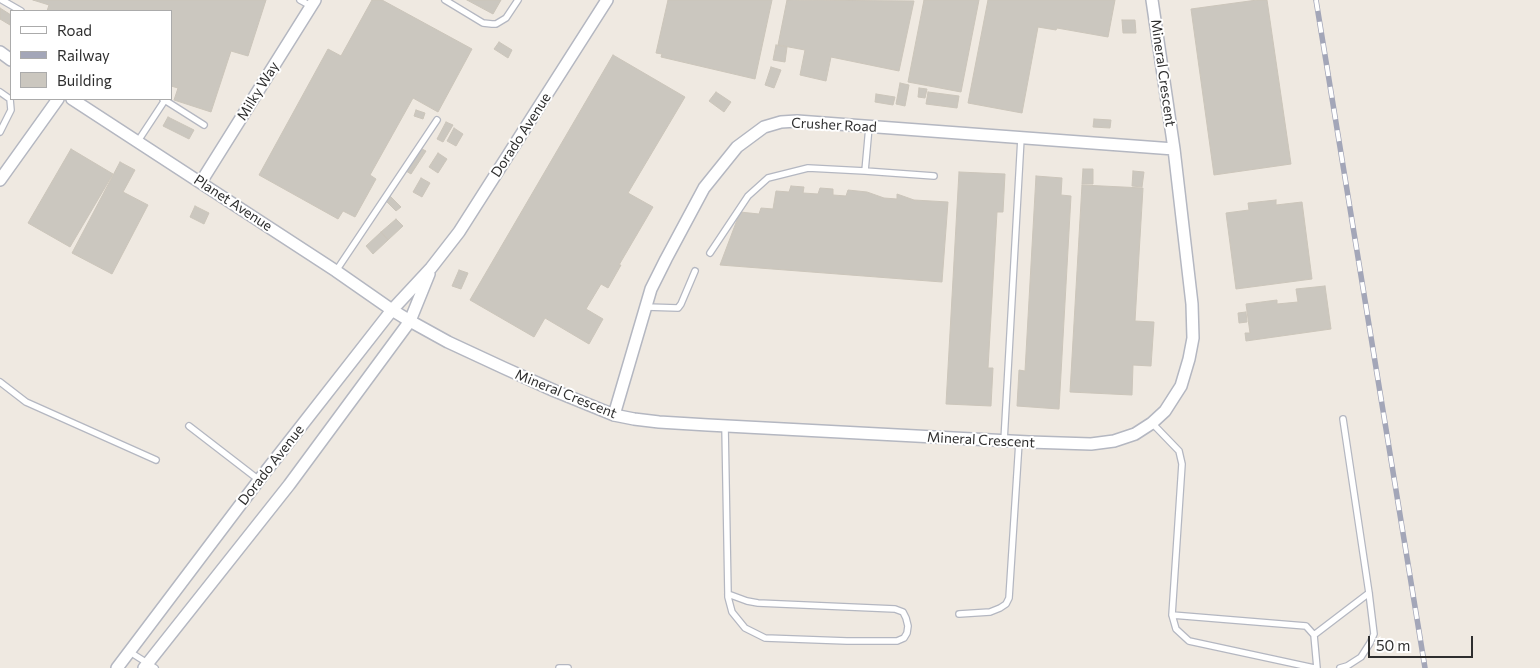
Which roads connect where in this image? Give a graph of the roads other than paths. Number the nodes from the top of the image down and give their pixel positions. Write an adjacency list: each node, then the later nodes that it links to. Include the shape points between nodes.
1 (2, 0): 8 (lane)
2 (300, 0): 7 (lane)
3 (445, 0): 4 (lane, via 483,23 496,24 506,18)
4 (518, 0)
5 (607, 0): 26 (street, Dorado Avenue, via 459,232)
6 (1152, 0): 20 (street, Mineral Crescent)
7 (313, 3): 24 (street, Milky Way)
8 (20, 10)
9 (10, 100): 17 (lane, via 11,110)
10 (57, 100): 23 (street)
11 (74, 100): 19 (street, Planet Avenue)
12 (163, 100): 19 (lane)
13 (166, 100): 15 (lane)
14 (437, 120): 27 (lane)
15 (204, 125)
16 (869, 127): 18 (street, Crusher Road); 21 (lane); 29 (street, Crusher Road, via 781,122 764,127 738,147 704,188 651,289)
17 (0, 132)
18 (1021, 138): 20 (street, Crusher Road); 38 (lane)
19 (138, 141): 24 (street, Planet Avenue)
20 (1174, 149): 35 (street, Mineral Crescent, via 1193,338 1181,386 1165,411)
21 (866, 171): 22 (lane); 25 (lane, via 808,168 768,178 748,196)
22 (934, 176)
23 (0, 180)
24 (201, 182): 27 (street, Planet Avenue)
25 (710, 253)
26 (431, 268): 30 (street, Dorado Avenue); 31 (street, Dorado Avenue)
27 (336, 271): 30 (street, Planet Avenue)
28 (695, 271): 29 (lane, via 678,308)
29 (646, 306): 33 (street, Crusher Road)
30 (392, 310): 31 (street, Mineral Crescent); 41 (street, Dorado Avenue)
31 (410, 321): 33 (street, Mineral Crescent, via 512,372); 48 (street, Dorado Avenue, via 289,486)
32 (0, 382): 40 (lane, via 26,402)
33 (614, 415): 37 (street, Mineral Crescent)
34 (1343, 419): 42 (lane)
35 (1152, 423): 39 (street, Mineral Crescent, via 1135,434 1114,441 1091,444); 45 (lane, via 1179,451 1182,464)
36 (189, 426): 41 (lane)
37 (724, 426): 38 (street, Mineral Crescent); 43 (lane)
38 (1004, 441): 39 (street, Mineral Crescent)
39 (1019, 442): 44 (lane, via 1009,598 1006,604 990,612)
40 (156, 460)
41 (259, 480): 47 (street, Dorado Avenue)
42 (1370, 593): 46 (lane); 53 (lane, via 1374,634 1361,657)
43 (728, 594): 43 (lane, via 747,601 772,604 895,609 903,612 907,633 904,638 889,642 765,638 745,628 732,612)
44 (959, 614)
45 (1172, 615): 46 (lane, via 1306,626); 52 (lane, via 1176,629 1189,641)
46 (1314, 635): 52 (lane)
47 (130, 652): 48 (lane); 49 (street, Dorado Avenue)
48 (149, 666)
49 (122, 667)
50 (559, 668): 51 (lane)
51 (568, 668)
52 (1316, 668)
53 (1340, 668)

